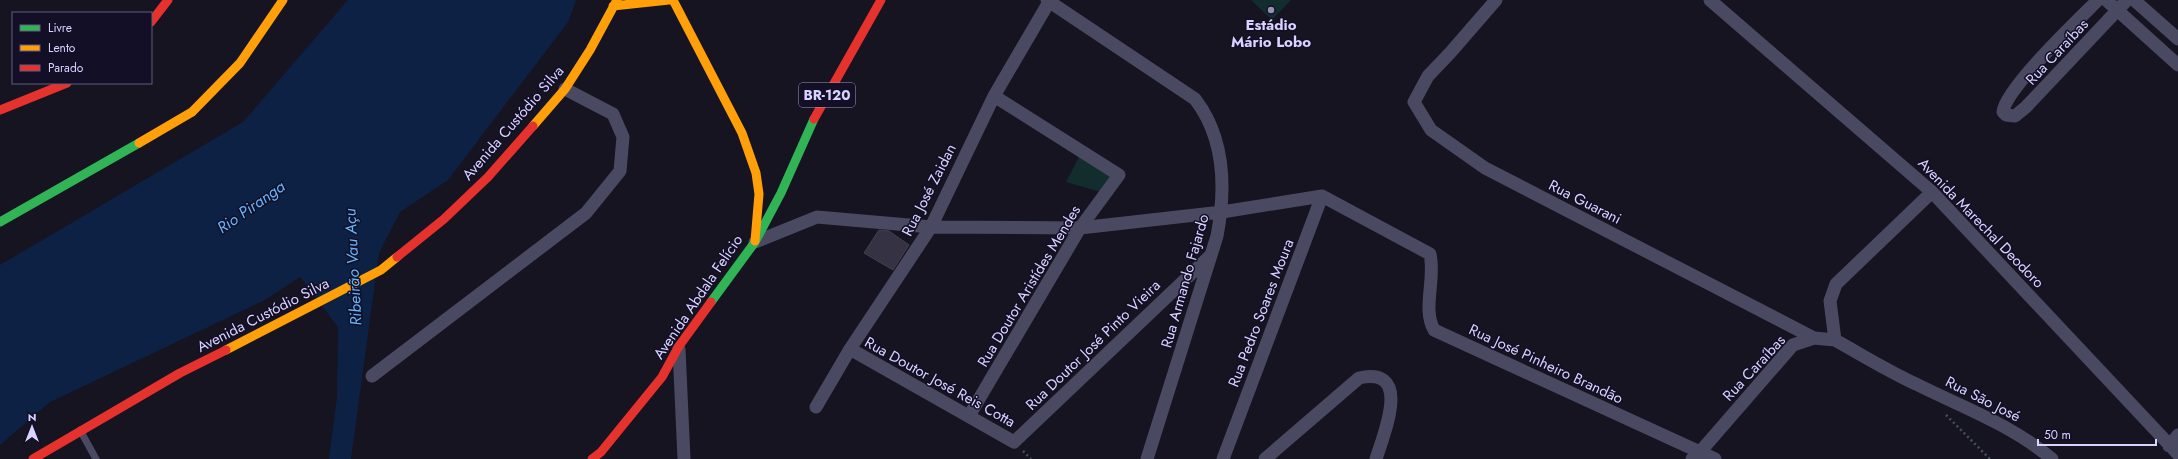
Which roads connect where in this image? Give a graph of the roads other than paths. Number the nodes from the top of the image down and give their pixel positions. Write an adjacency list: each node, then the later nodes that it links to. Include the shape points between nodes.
1 (168, 0): 14 (main road)
2 (283, 0): 24 (main road, via 240,62 192,112)
3 (670, 0): 12 (main road)
4 (674, 0): 27 (main road, Avenida Abdala Felício, via 742,133 756,173 759,194)
5 (881, 0): 27 (main road, BR-120, via 817,112 781,193)
6 (1496, 0): 29 (street, Rua Guarani, via 1428,76 1414,102 1431,130 1485,168)
7 (1710, 0): 21 (street, Avenida Marechal Deodoro)
8 (2098, 0): 13 (street, Rua Caraíbas, via 2032,67 2006,103 2003,112 2006,115 2015,116 2026,107)
9 (2106, 0): 13 (street)
10 (2134, 0): 15 (street)
11 (1048, 1): 19 (street, Rua José Zaidan); 23 (street, Rua Armando Fajardo, via 1196,99 1207,114 1214,132 1222,183)
12 (615, 3): 18 (main road, Avenida Custódio Silva, via 578,71)
13 (2122, 5): 16 (street)
14 (152, 21)
15 (2178, 39)
16 (2178, 65)
17 (65, 84): 20 (main road)
18 (565, 89): 33 (street, via 613,114 622,137 620,171 586,214); 36 (main road, Avenida Custódio Silva, via 488,177 444,219 381,270 180,373)
19 (994, 96): 25 (street, Rua José Zaidan); 26 (street, Rua Doutor Aristídes Mendes, via 1119,175)
20 (0, 110)
21 (1932, 192): 30 (street, via 1836,284 1830,301); 39 (street, Avenida Marechal Deodoro)
22 (1322, 196): 23 (street); 40 (street, Rua José Pinheiro Brandão, via 1430,254 1433,266 1429,320 1434,330); 46 (street, Rua Pedro Soares Moura)
23 (1222, 212): 26 (street); 28 (street, Rua Armando Fajardo)
24 (0, 222)
25 (931, 227): 26 (street); 27 (street, via 817,217); 32 (street, Rua José Zaidan)
26 (1080, 228): 35 (street, Rua Doutor Aristídes Mendes)
27 (754, 242): 31 (main road, Avenida Abdala Felício)
28 (1211, 255): 38 (street, Rua Doutor José Pinto Vieira); 45 (street, Rua Armando Fajardo)
29 (1814, 338): 30 (street, Rua Caraíbas); 40 (street, Rua Caraíbas, via 1793,345)
30 (1835, 340): 50 (street, Rua São José, via 1916,384 1966,406 2036,445)
31 (679, 346): 43 (main road, Avenida Abdala Felício, via 662,377 601,452); 44 (street)
32 (850, 349): 34 (street, Rua José Zaidan); 35 (street, Rua Doutor José Reis Cotta)
33 (372, 376)
34 (816, 407)
35 (969, 416): 38 (street, Rua Doutor José Reis Cotta)
36 (80, 430): 41 (main road, Avenida Custódio Silva); 42 (lane)
37 (2178, 435): 39 (street)
38 (1014, 442)
39 (2173, 450)
40 (1696, 456): 49 (street, Rua José Pinheiro Brandão)
41 (33, 459)
42 (96, 459)
43 (592, 459)
44 (684, 459)
45 (1147, 459)
46 (1224, 459)
47 (1265, 459): 48 (street, via 1359,378 1374,375 1385,381 1391,392 1392,408)
48 (1376, 459)
49 (1715, 459)
50 (2052, 459)

